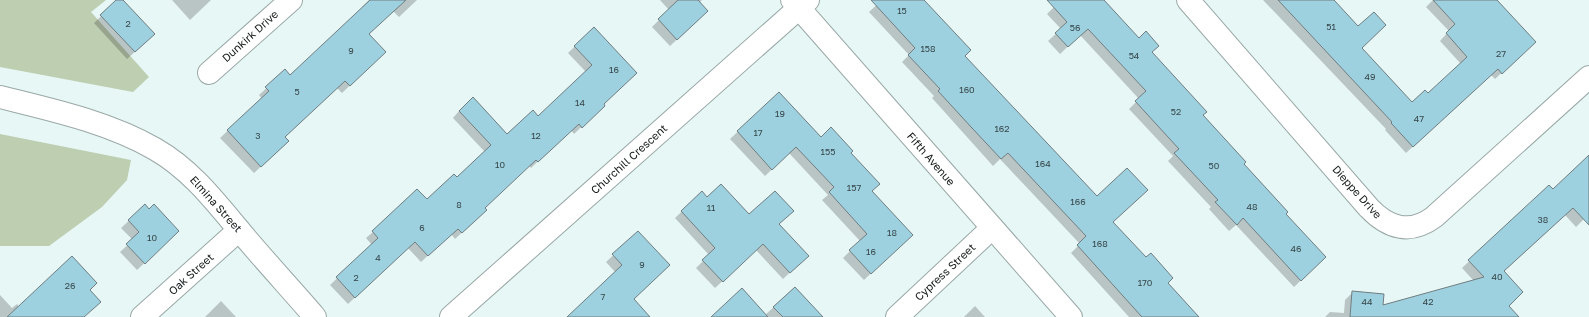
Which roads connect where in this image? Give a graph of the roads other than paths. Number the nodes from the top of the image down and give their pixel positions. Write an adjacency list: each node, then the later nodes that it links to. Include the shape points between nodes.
1 (291, 0): 4 (street, Dunkirk Drive)
2 (1188, 0): 5 (street, Dieppe Drive, via 1376,215 1399,227 1424,224 1434,217)
3 (799, 3): 7 (street, Fifth Avenue); 11 (street, Churchill Crescent)
4 (209, 72)
5 (1589, 77)
6 (0, 97): 8 (street, Elmina Street, via 90,122 155,149 180,166 202,186)
7 (992, 228): 12 (street, Cypress Street); 13 (street, Fifth Avenue)
8 (239, 230): 9 (street, Oak Street); 10 (street, Elmina Street)
9 (142, 317)
10 (315, 317)
11 (451, 317)
12 (898, 317)
13 (1071, 317)

